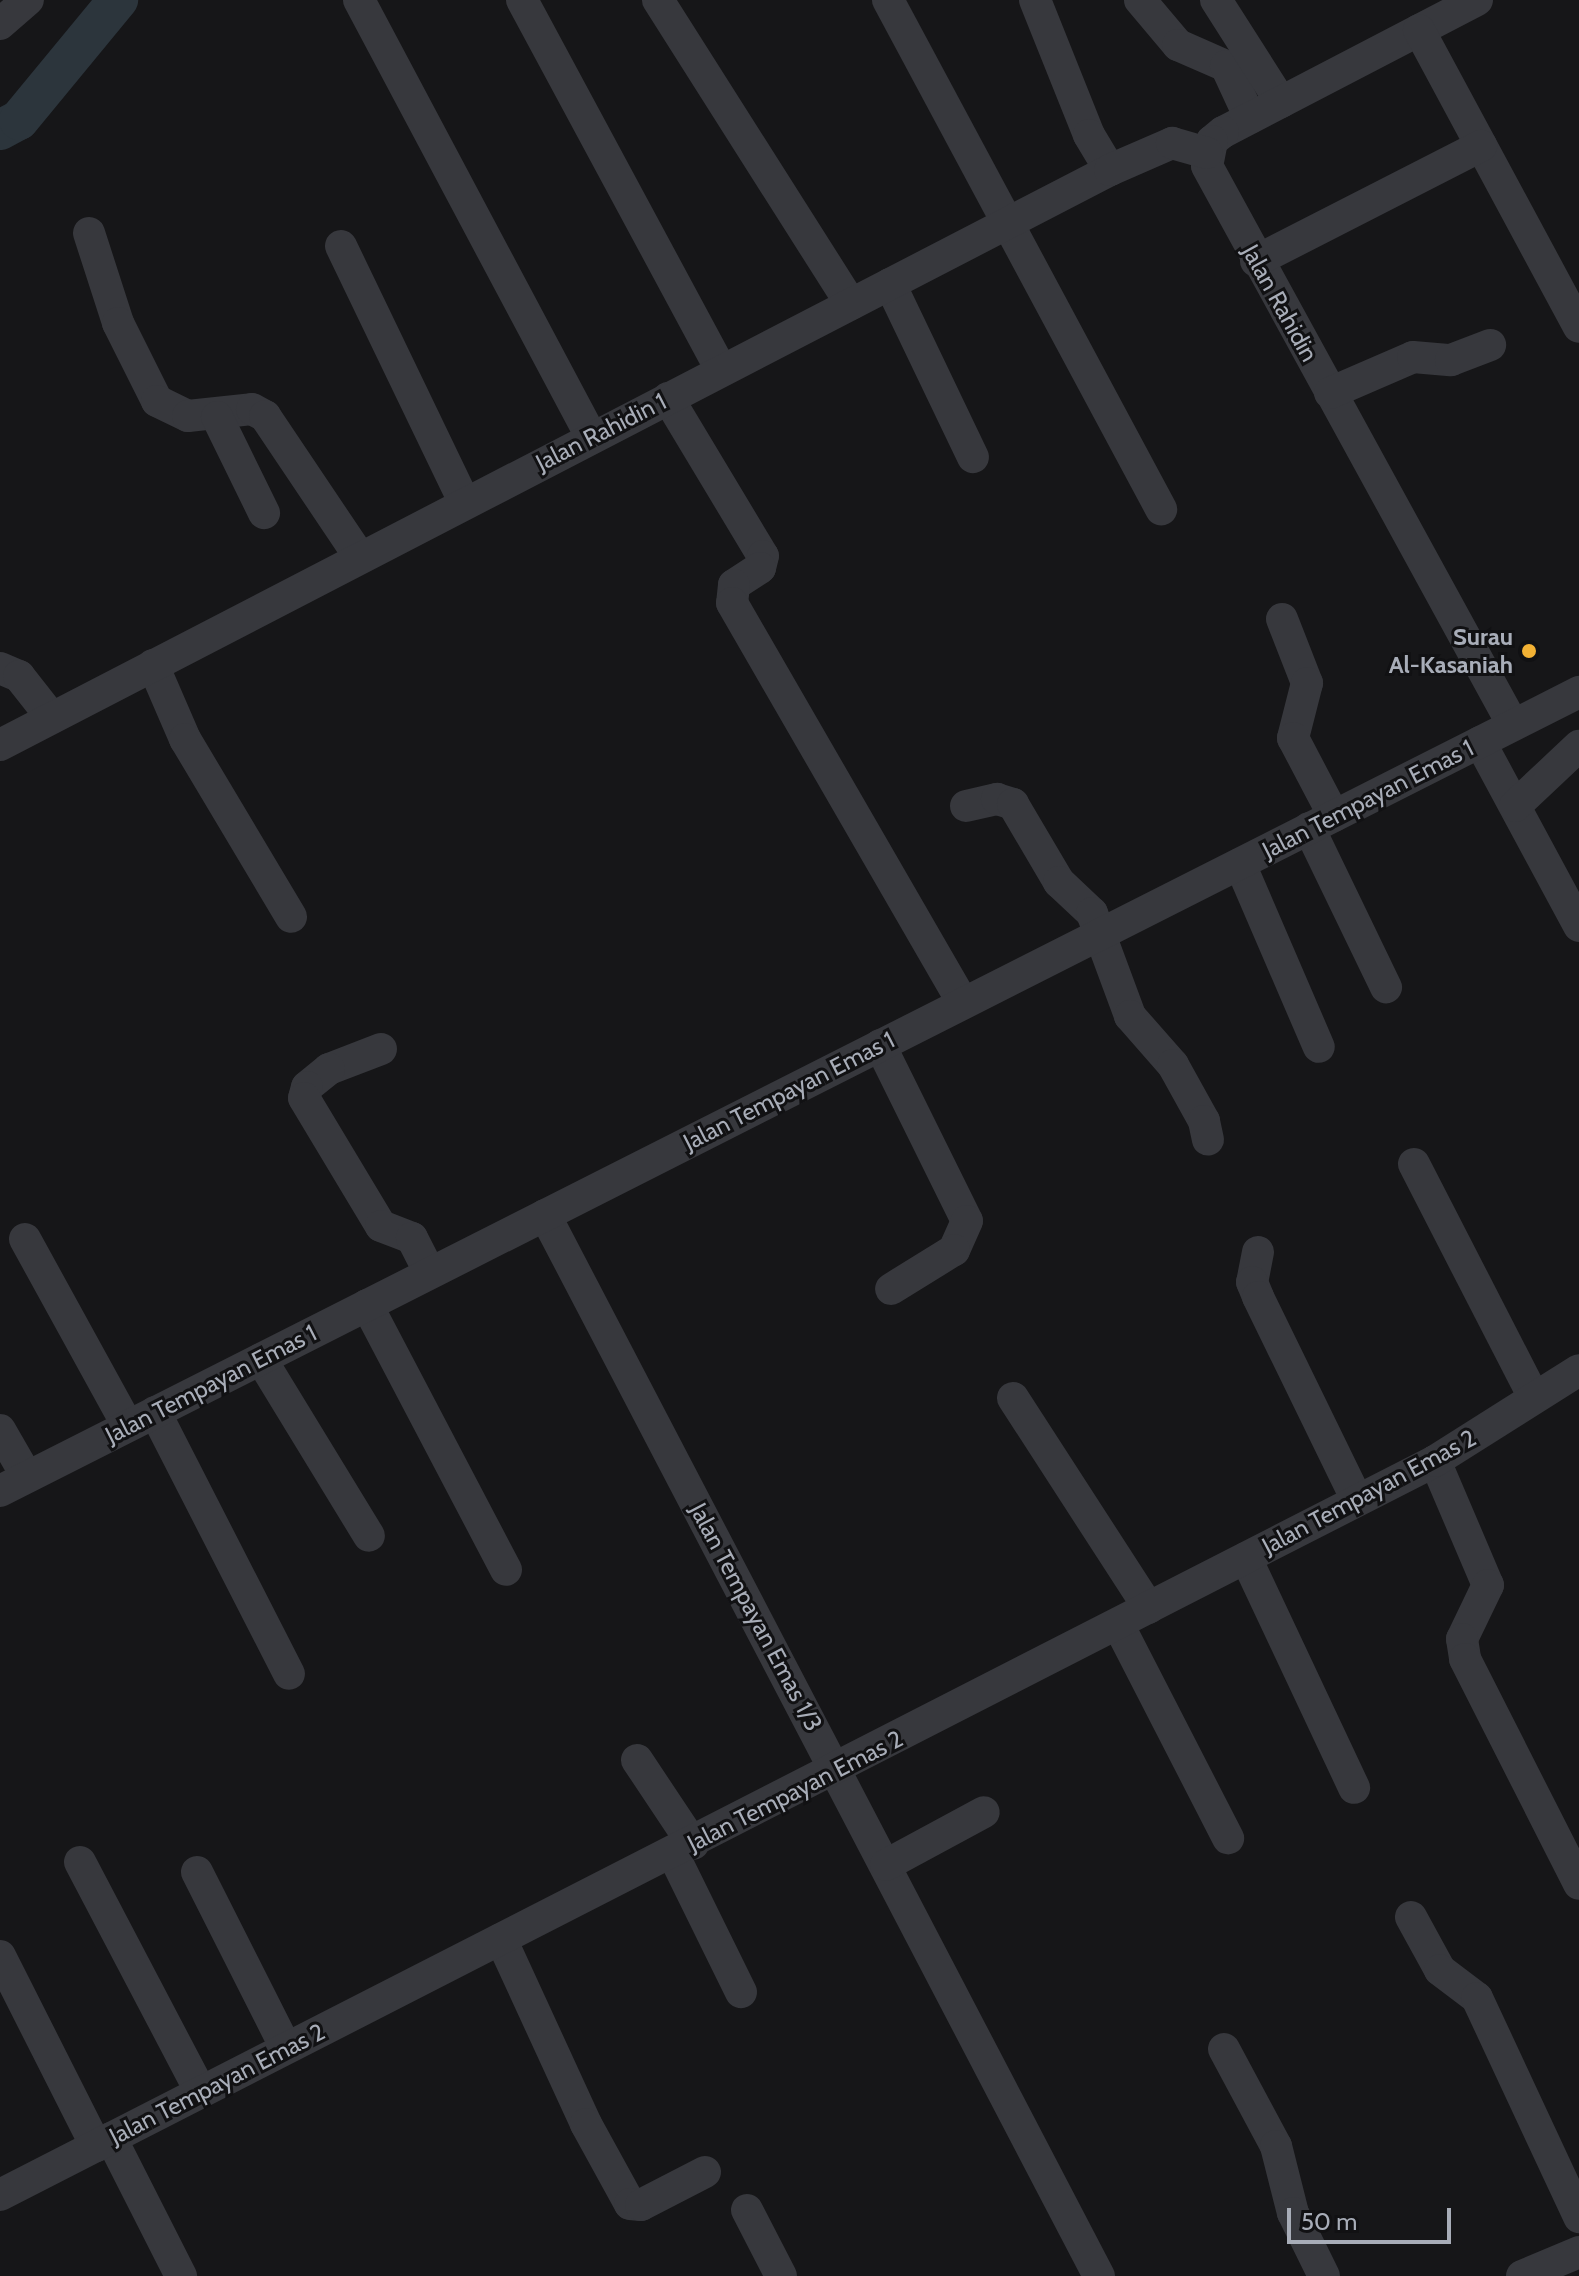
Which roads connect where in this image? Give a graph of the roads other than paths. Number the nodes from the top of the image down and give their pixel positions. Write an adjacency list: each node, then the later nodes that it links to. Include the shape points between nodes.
1 (28, 0): 10 (street)
2 (359, 0): 29 (street)
3 (522, 0): 25 (street)
4 (658, 0): 22 (street)
5 (888, 0): 17 (street)
6 (1035, 0): 16 (street, via 1089,135)
7 (1140, 0): 13 (street, via 1178,45 1226,66)
8 (1216, 0): 12 (street)
9 (1477, 0): 11 (street)
10 (0, 24)
11 (1419, 30): 12 (street); 14 (street)
12 (1281, 102): 13 (street)
13 (1250, 118): 15 (street, via 1223,132)
14 (1481, 146): 20 (street); 23 (street)
15 (1207, 153): 16 (street, Jalan Rahidin 1, via 1172,143); 20 (street, Jalan Rahidin, via 1211,180)
16 (1110, 170): 17 (street, Jalan Rahidin 1)
17 (1010, 223): 21 (street, Jalan Rahidin 1); 32 (street)
18 (89, 233): 28 (street, via 118,323 157,401 188,416)
19 (341, 246): 31 (street)
20 (1256, 261): 26 (street, Jalan Rahidin)
21 (890, 284): 22 (street, Jalan Rahidin 1); 30 (street)
22 (851, 304): 25 (street, Jalan Rahidin 1)
23 (1579, 327)
24 (1490, 345): 26 (street, via 1451,360 1413,357)
25 (721, 370): 27 (street, Jalan Rahidin 1)
26 (1330, 393): 40 (street, Jalan Rahidin)
27 (668, 398): 29 (street, Jalan Rahidin 1); 52 (street, via 763,556 760,568 734,585 732,603)
28 (217, 417): 33 (street); 34 (street, via 252,409 265,416)
29 (591, 437): 31 (street, Jalan Rahidin 1)
30 (973, 457)
31 (464, 502): 34 (street, Jalan Rahidin 1)
32 (1161, 509)
33 (264, 513)
34 (359, 556): 36 (street, Jalan Rahidin 1)
35 (1282, 619): 46 (street, via 1307,683 1293,738)
36 (153, 665): 39 (street, Jalan Rahidin 1); 48 (street, via 185,739)
37 (0, 668): 39 (street, via 19,676)
38 (1579, 692): 40 (street, Jalan Tempayan Emas 1)
39 (52, 718): 42 (street, Jalan Rahidin 1)
40 (1513, 725): 41 (street, Jalan Tempayan Emas 1)
41 (1480, 742): 45 (street); 46 (street, Jalan Tempayan Emas 1)
42 (0, 745)
43 (1579, 746): 45 (street)
44 (966, 806): 50 (street, via 997,799 1013,804 1059,882 1092,913)
45 (1515, 806): 49 (street)
46 (1321, 822): 47 (street, Jalan Tempayan Emas 1); 51 (street)
47 (1240, 864): 50 (street, Jalan Tempayan Emas 1); 54 (street)
48 (291, 917)
49 (1579, 926)
50 (1103, 933): 52 (street, Jalan Tempayan Emas 1); 56 (street, via 1130,1016 1173,1065 1204,1121)
51 (1386, 987)
52 (963, 1003): 53 (street, Jalan Tempayan Emas 1)
53 (880, 1045): 58 (street, Jalan Tempayan Emas 1); 62 (street, via 967,1221 965,1236 954,1250)
54 (1319, 1047)
55 (381, 1049): 61 (street, via 362,1052 317,1077 304,1098 381,1226 408,1235)
56 (1208, 1140)
57 (1414, 1164): 66 (street)
58 (545, 1215): 61 (street, Jalan Tempayan Emas 1); 80 (street, Jalan Tempayan Emas 1/3)
59 (25, 1239): 68 (street)
60 (1258, 1252): 72 (street, via 1252,1282)
61 (430, 1273): 63 (street, Jalan Tempayan Emas 1)
62 (891, 1289)
63 (367, 1305): 64 (street, Jalan Tempayan Emas 1); 75 (street)
64 (261, 1359): 68 (street, Jalan Tempayan Emas 1); 73 (street)
65 (1579, 1370): 66 (street, Jalan Tempayan Emas 2)
66 (1534, 1397): 70 (street, Jalan Tempayan Emas 2)
67 (1013, 1398): 76 (street)
68 (142, 1419): 71 (street, Jalan Tempayan Emas 1); 78 (street)
69 (0, 1430): 71 (street)
70 (1435, 1461): 72 (street, Jalan Tempayan Emas 2); 88 (street, via 1488,1585 1462,1639 1465,1659)
71 (13, 1484)
72 (1357, 1500): 74 (street, Jalan Tempayan Emas 2)
73 (369, 1536)
74 (1246, 1558): 76 (street, Jalan Tempayan Emas 2); 81 (street)
75 (506, 1570)
76 (1149, 1608): 77 (street, Jalan Tempayan Emas 2)
77 (1118, 1624): 80 (street, Jalan Tempayan Emas 2); 83 (street)
78 (289, 1674)
79 (637, 1760): 84 (street)
80 (836, 1769): 84 (street, Jalan Tempayan Emas 2); 86 (street, Jalan Tempayan Emas 1/3)
81 (1354, 1788)
82 (984, 1812): 86 (street)
83 (1228, 1838)
84 (683, 1849): 90 (street, Jalan Tempayan Emas 2); 92 (street)
85 (80, 1862): 95 (street)
86 (886, 1865): 104 (street, Jalan Tempayan Emas 1/3)
87 (197, 1872): 93 (street)
88 (1579, 1884)
89 (1411, 1917): 100 (street, via 1440,1970 1477,1998)
90 (501, 1939): 93 (street, Jalan Tempayan Emas 2); 97 (street, via 626,2199 641,2205)
91 (0, 1956): 96 (street)
92 (741, 1992)
93 (286, 2048): 95 (street, Jalan Tempayan Emas 2)
94 (1224, 2049): 105 (street, via 1276,2146 1293,2213)
95 (201, 2092): 96 (street, Jalan Tempayan Emas 2)
96 (104, 2142): 98 (street, Jalan Tempayan Emas 2); 102 (street)
97 (705, 2172)
98 (0, 2195)
99 (747, 2210): 103 (street)
100 (1579, 2217)
101 (1579, 2252): 106 (street)
102 (181, 2276)
103 (781, 2276)
104 (1099, 2276)
105 (1324, 2276)
106 (1522, 2276)

